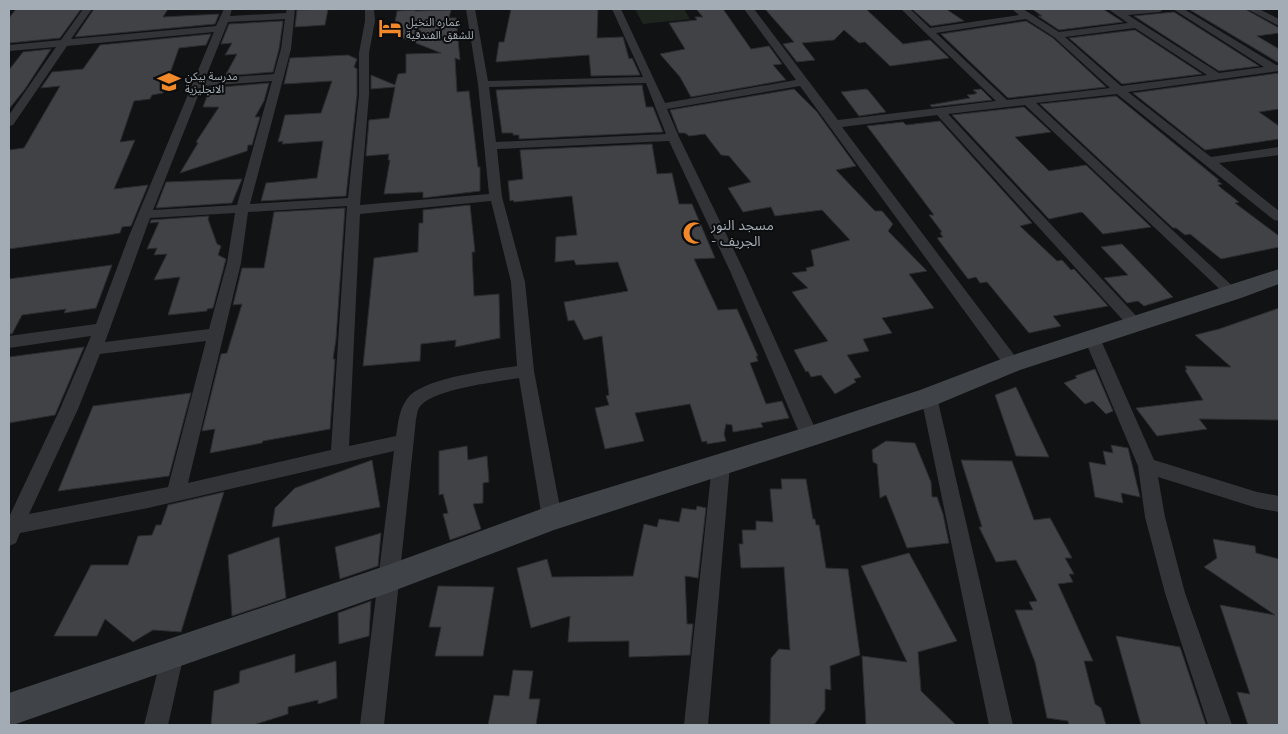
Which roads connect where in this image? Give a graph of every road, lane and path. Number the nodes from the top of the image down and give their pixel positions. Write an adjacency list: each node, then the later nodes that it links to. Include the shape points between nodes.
1 (87, 9): 19 (street)
2 (370, 9): 40 (street, via 364,52 364,95)
3 (470, 9): 27 (street)
4 (617, 9): 24 (street)
5 (750, 9): 25 (street)
6 (905, 9): 17 (street)
7 (1017, 9): 13 (street)
8 (1160, 9): 11 (street)
9 (1178, 9): 21 (street)
10 (1252, 9): 15 (street)
11 (1116, 11): 16 (street)
12 (291, 12): 14 (street); 23 (street)
13 (1029, 16): 17 (street); 18 (street)
14 (224, 19): 19 (street); 26 (street)
15 (1279, 23)
16 (1137, 26): 18 (street); 22 (street)
17 (929, 31): 30 (street)
18 (1057, 35): 28 (street)
19 (62, 43): 20 (street); 33 (street)
20 (9, 48)
21 (1277, 69): 22 (street)
22 (1216, 76): 28 (street)
23 (279, 77): 26 (street); 41 (street)
24 (650, 80): 27 (street); 31 (street)
25 (803, 82): 31 (street); 34 (street)
26 (198, 83): 42 (street)
27 (483, 84): 36 (street)
28 (1119, 90): 29 (street); 38 (street)
29 (1027, 101): 30 (street); 45 (street)
30 (1004, 103): 32 (street)
31 (660, 107): 35 (street)
32 (940, 112): 34 (street); 46 (street)
33 (9, 123)
34 (836, 124): 52 (street)
35 (673, 137): 36 (street); 55 (street)
36 (490, 146): 39 (street)
37 (1279, 151): 38 (street)
38 (1207, 161): 43 (street)
39 (496, 197): 40 (street); 53 (street, via 518,282)
40 (355, 206): 41 (street); 57 (street)
41 (242, 209): 42 (street); 48 (street, via 234,263)
42 (146, 214): 47 (street)
43 (1279, 217)
44 (1279, 276): 45 (street)
45 (1233, 293): 46 (street)
46 (1135, 324): 49 (street)
47 (102, 329): 50 (street); 51 (street)
48 (217, 334): 51 (street); 60 (street)
49 (1092, 338): 52 (street); 59 (street)
50 (9, 342)
51 (94, 349): 63 (street, via 69,409)
52 (1012, 364): 54 (street)
53 (526, 371): 56 (street, via 426,393 415,401 407,419); 62 (street)
54 (929, 397): 55 (street); 70 (street)
55 (810, 437): 58 (street)
56 (405, 441): 57 (street); 64 (street)
57 (340, 456): 60 (street)
58 (721, 465): 62 (street); 69 (street)
59 (1147, 466): 61 (street, via 1256,500); 71 (street, via 1175,593)
60 (176, 492): 63 (street)
61 (1279, 504)
62 (552, 518): 64 (street)
63 (10, 530)
64 (388, 579): 65 (street); 68 (street)
65 (173, 654): 66 (street); 67 (street)
66 (9, 710)
67 (156, 725)
68 (372, 725)
69 (696, 725)
70 (1001, 725)
71 (1220, 725)

